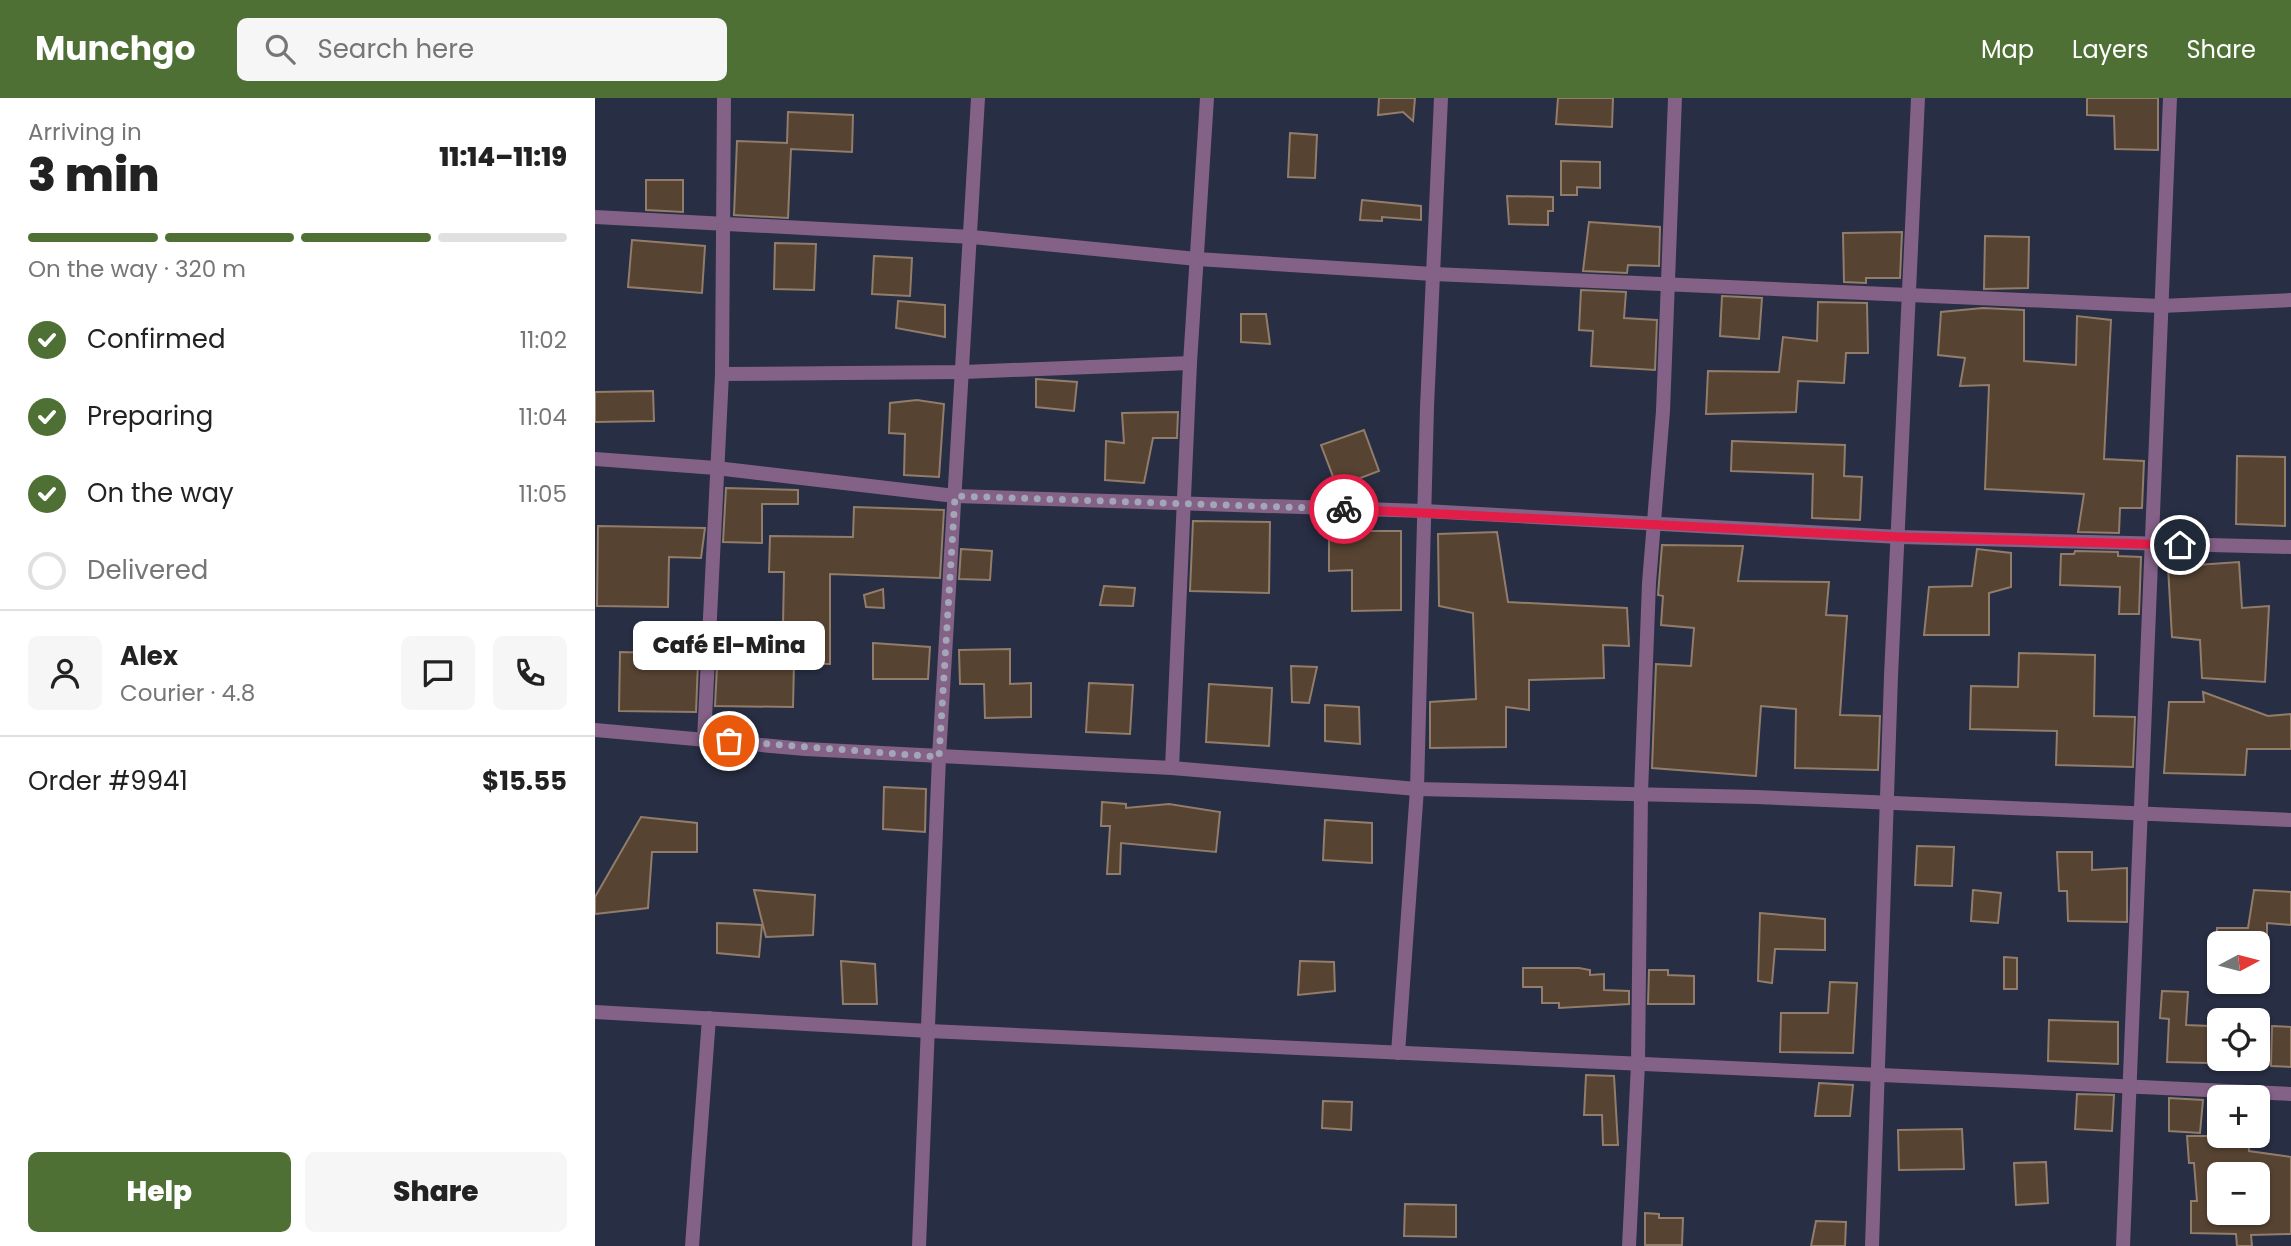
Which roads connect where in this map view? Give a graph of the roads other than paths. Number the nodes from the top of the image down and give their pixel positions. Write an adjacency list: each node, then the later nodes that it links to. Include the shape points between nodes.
1 (724, 98): 9 (street)
2 (978, 98): 10 (street)
3 (1207, 98): 11 (street)
4 (1441, 98): 12 (street)
5 (1675, 98): 13 (street)
6 (1918, 98): 14 (street)
7 (2171, 98): 16 (street)
8 (595, 217): 9 (street)
9 (723, 225): 10 (street); 19 (street)
10 (972, 237): 11 (street); 18 (street)
11 (1197, 258): 12 (street); 17 (street)
12 (1433, 274): 13 (street); 24 (street)
13 (1669, 282): 14 (street); 25 (street)
14 (1909, 296): 16 (street); 26 (street)
15 (2291, 300): 16 (street)
16 (2161, 306): 27 (street)
17 (1190, 363): 18 (street); 23 (street)
18 (963, 372): 19 (street); 22 (street)
19 (722, 374): 21 (street)
20 (595, 459): 21 (street)
21 (716, 468): 22 (street); 30 (street)
22 (955, 496): 23 (street); 31 (street)
23 (1184, 504): 24 (street); 32 (street)
24 (1424, 511): 25 (street); 33 (street)
25 (1654, 525): 26 (street); 34 (street)
26 (1899, 537): 27 (street); 35 (street)
27 (2152, 544): 28 (street); 36 (street)
28 (2291, 547)
29 (595, 730): 30 (street)
30 (704, 738): 31 (street)
31 (939, 757): 32 (street); 40 (street)
32 (1172, 768): 33 (street)
33 (1417, 789): 34 (street); 41 (street)
34 (1641, 793): 35 (street); 42 (street)
35 (1889, 803): 36 (street); 43 (street)
36 (2140, 814): 37 (street); 44 (street)
37 (2291, 820)
38 (595, 1012): 39 (street)
39 (709, 1018): 40 (street); 46 (street)
40 (929, 1031): 41 (street); 47 (street)
41 (1398, 1053): 42 (street)
42 (1637, 1064): 43 (street); 48 (street)
43 (1877, 1075): 44 (street); 49 (street)
44 (2129, 1086): 45 (street); 50 (street)
45 (2291, 1094)
46 (692, 1246)
47 (919, 1246)
48 (1629, 1246)
49 (1872, 1246)
50 (2123, 1246)

